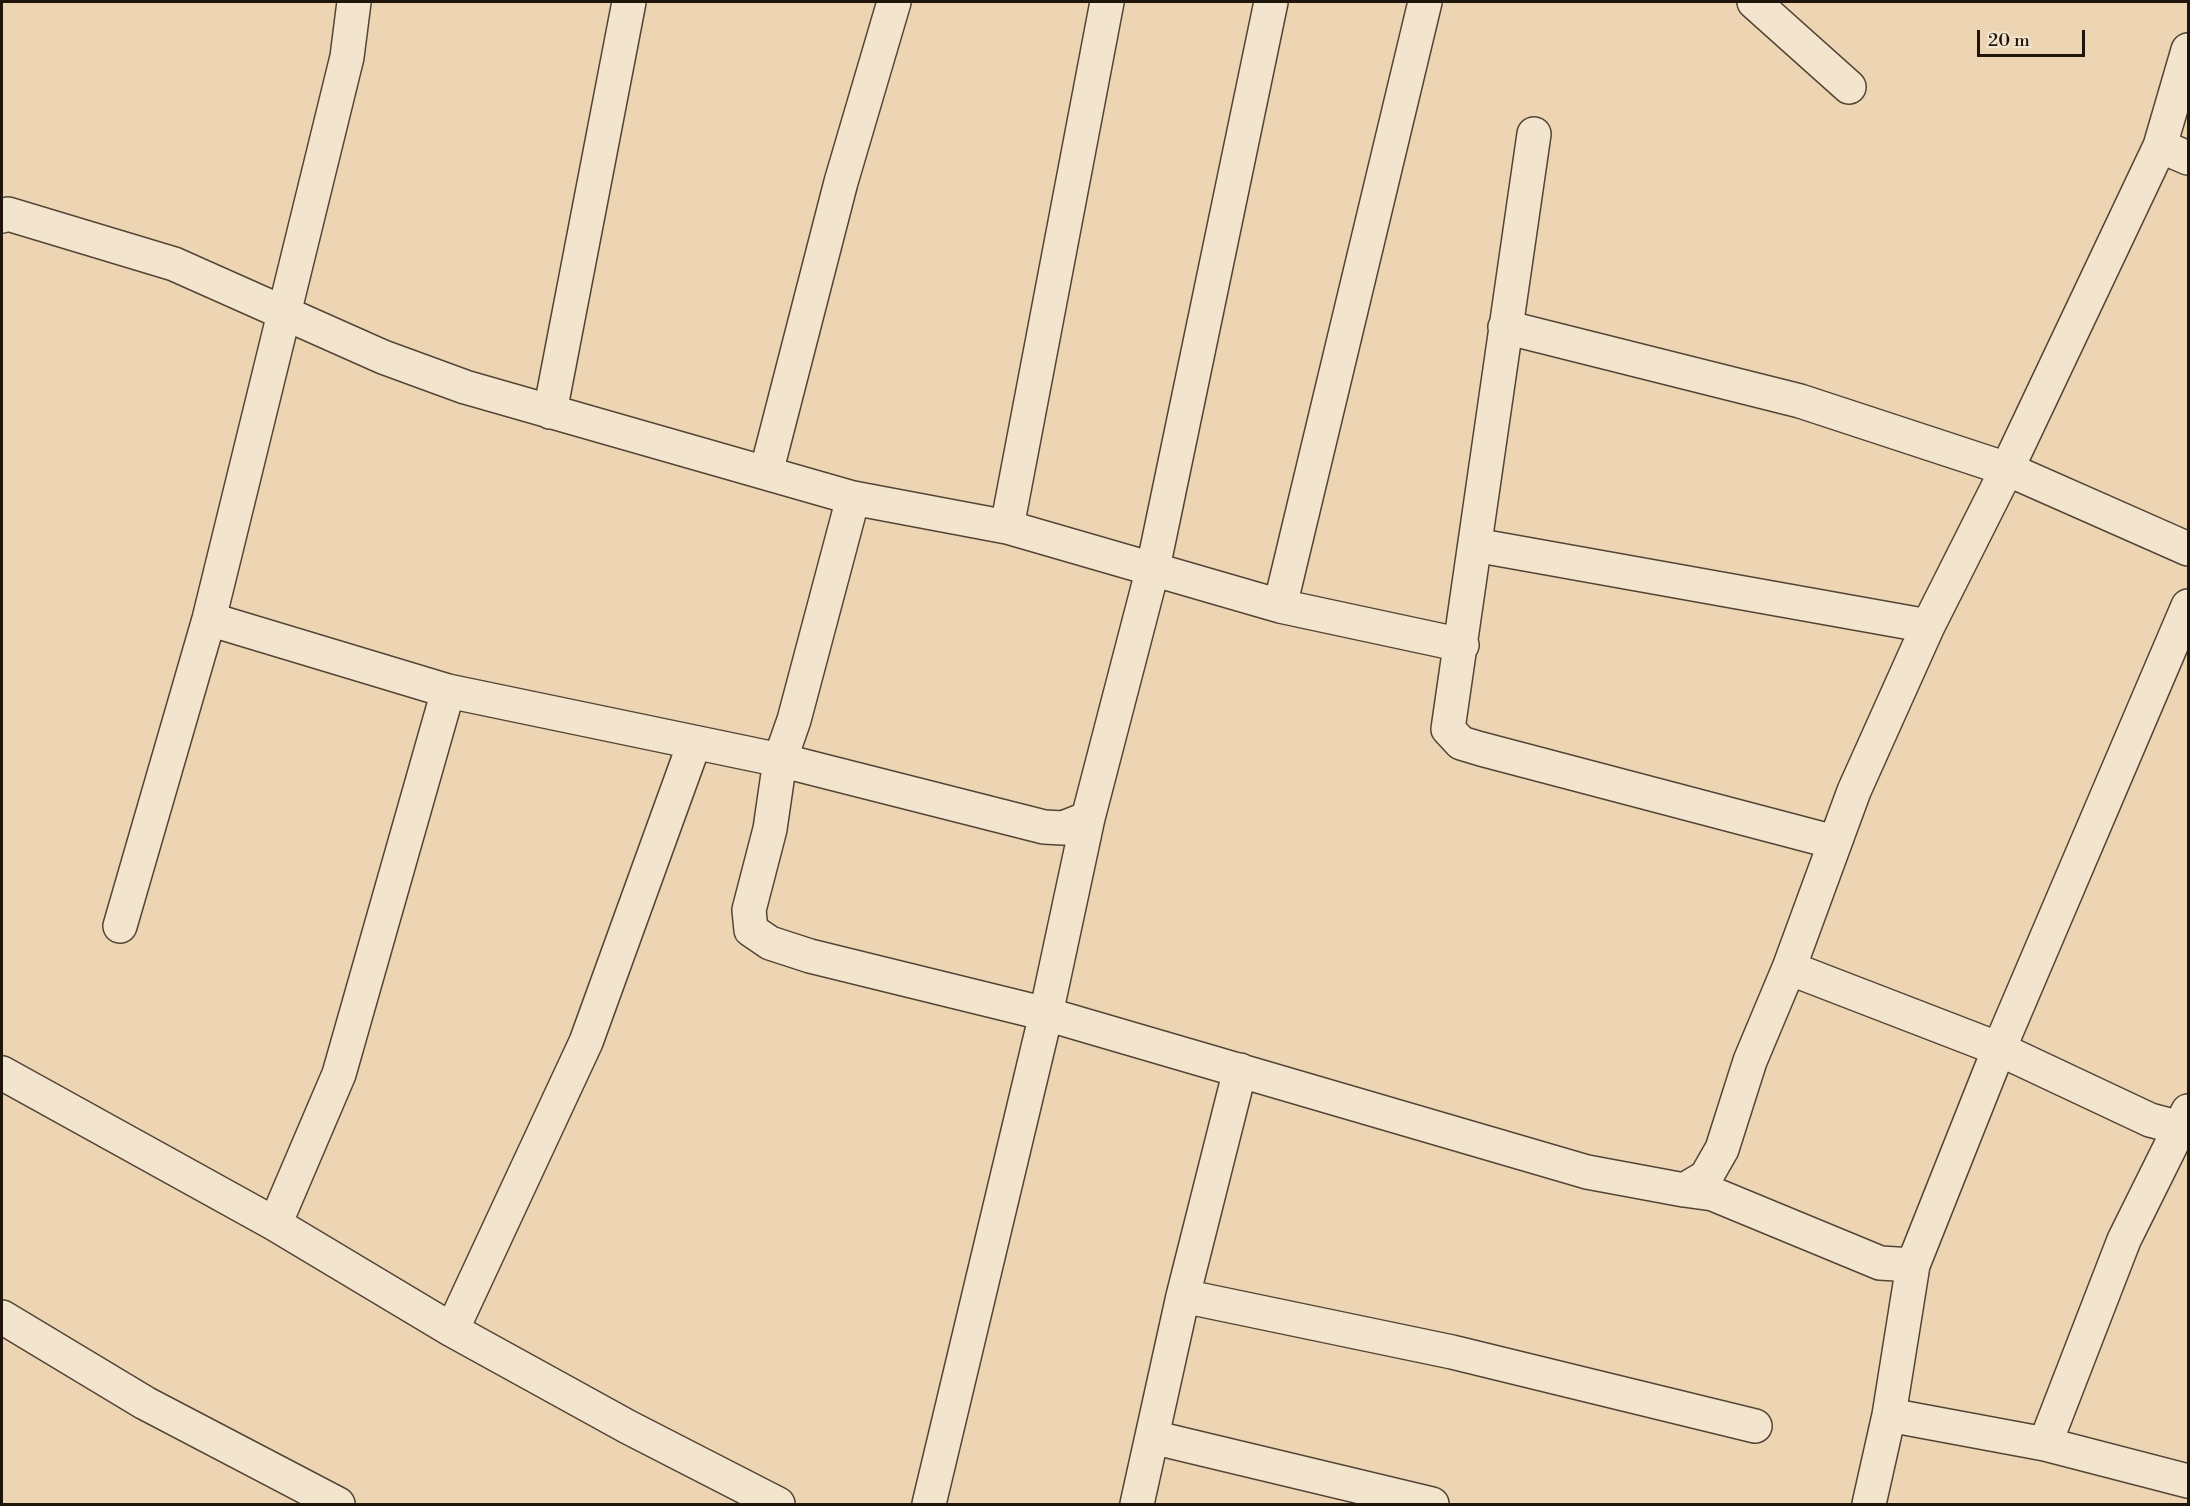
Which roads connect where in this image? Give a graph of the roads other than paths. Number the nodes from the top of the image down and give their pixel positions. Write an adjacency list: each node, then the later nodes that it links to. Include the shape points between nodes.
1 (354, 2): 13 (street, via 347,57)
2 (629, 2): 15 (street)
3 (894, 2): 17 (street, via 841,182)
4 (1107, 2): 19 (street)
5 (1271, 2): 22 (street)
6 (1425, 2): 23 (street)
7 (1754, 2): 9 (street)
8 (2188, 50): 11 (street)
9 (1849, 87)
10 (1534, 134): 14 (street)
11 (2174, 152): 16 (street)
12 (4, 208): 13 (street, via 174,264)
13 (283, 312): 15 (street, via 383,357); 25 (street)
14 (1505, 327): 16 (street, via 1800,401); 20 (street)
15 (550, 412): 17 (street)
16 (2007, 469): 21 (street); 26 (street)
17 (766, 473): 18 (street)
18 (853, 498): 19 (street); 30 (street)
19 (1007, 526): 22 (street)
20 (1475, 545): 26 (street); 27 (street)
21 (2188, 549)
22 (1153, 568): 23 (street); 31 (street)
23 (1280, 606): 27 (street)
24 (2188, 606): 36 (street)
25 (209, 619): 28 (street); 33 (street)
26 (1928, 626): 32 (street)
27 (1462, 645): 32 (street, via 1448,729 1461,743)
28 (448, 691): 29 (street); 41 (street, via 339,1074)
29 (694, 744): 30 (street); 45 (street, via 586,1042)
30 (780, 760): 31 (street, via 1044,827 1063,828); 35 (street, via 770,829 749,910 751,930 770,943 810,956)
31 (1088, 818): 35 (street)
32 (1834, 842): 34 (street)
33 (120, 926)
34 (1789, 968): 36 (street); 40 (street, via 1750,1061 1722,1149 1706,1178)
35 (1046, 1014): 37 (street); 53 (street)
36 (1999, 1049): 39 (street, via 2150,1120); 42 (street)
37 (1240, 1070): 40 (street, via 1587,1172); 43 (street)
38 (2, 1072): 41 (street)
39 (2186, 1123): 49 (street, via 2124,1240)
40 (1684, 1190): 42 (street, via 1713,1194 1881,1263)
41 (275, 1224): 45 (street)
42 (1913, 1265): 46 (street)
43 (1183, 1296): 47 (street, via 1452,1352); 48 (street)
44 (2, 1317): 51 (street, via 145,1403)
45 (452, 1330): 52 (street)
46 (1889, 1415): 49 (street); 56 (street)
47 (1755, 1426)
48 (1152, 1437): 54 (street); 55 (street)
49 (2045, 1444): 50 (street)
50 (2188, 1481)
51 (338, 1504)
52 (778, 1504)
53 (928, 1504)
54 (1137, 1504)
55 (1432, 1504)
56 (1869, 1504)

